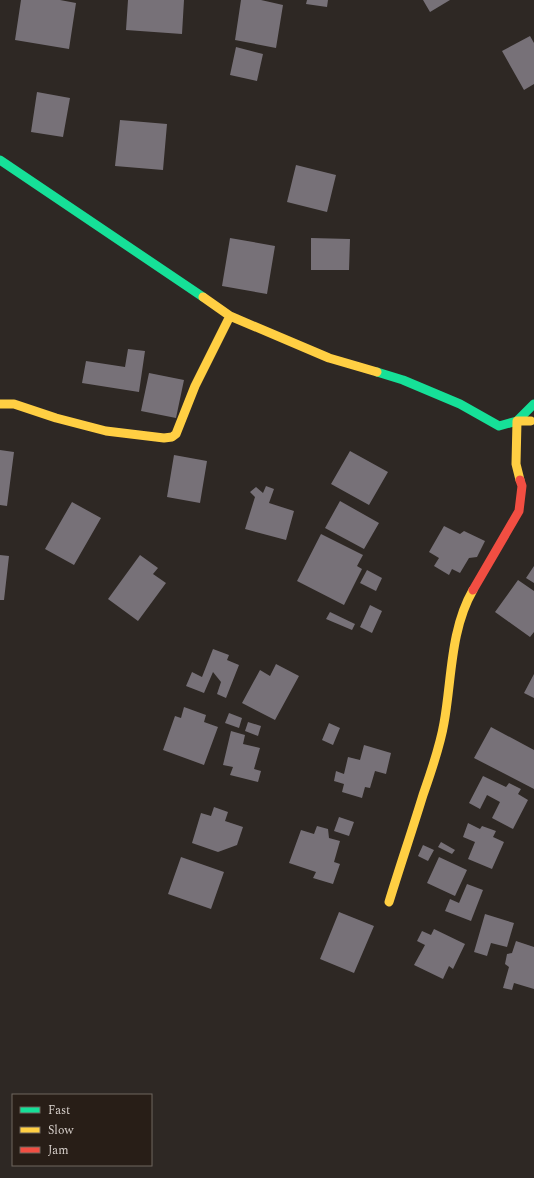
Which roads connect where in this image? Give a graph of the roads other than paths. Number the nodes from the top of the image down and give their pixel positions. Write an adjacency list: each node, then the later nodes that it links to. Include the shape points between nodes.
1 (0, 160): 2 (street)
2 (230, 316): 3 (street, via 195,386 176,434 172,437 106,431 14,404); 6 (street, via 329,358 403,380 460,404 499,426)
3 (0, 404)
4 (534, 404): 6 (street)
5 (534, 420): 6 (street)
6 (517, 421): 7 (street, via 516,464 522,486 519,511 469,596 458,629 450,668 444,723)
7 (390, 902)

